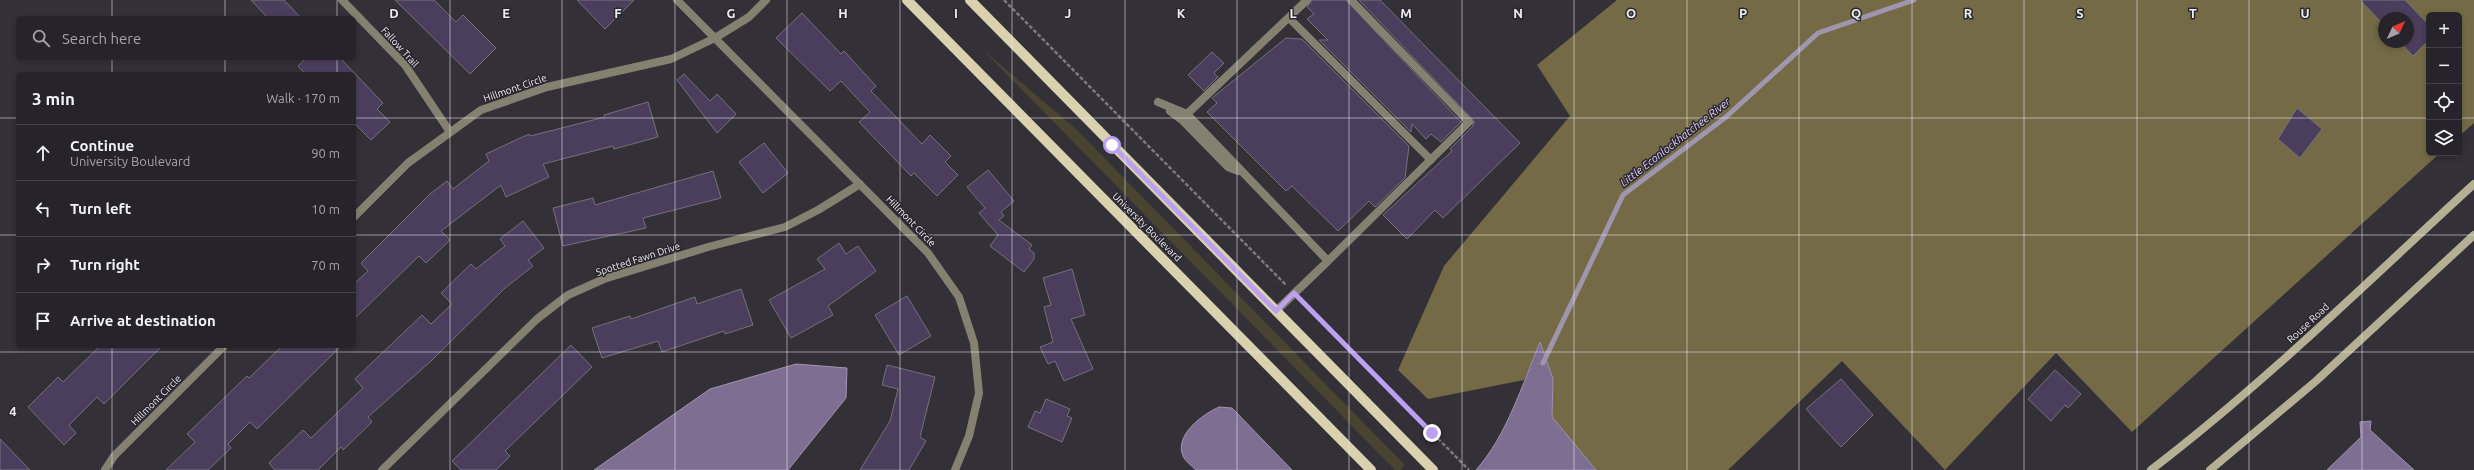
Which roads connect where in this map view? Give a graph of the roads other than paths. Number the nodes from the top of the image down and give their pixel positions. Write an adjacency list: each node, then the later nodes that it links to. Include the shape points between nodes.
1 (342, 0): 11 (street, Fallow Trail, via 405,66)
2 (677, 0): 9 (street)
3 (766, 0): 9 (street, Hillmont Circle, via 749,17)
4 (907, 0): 24 (main road, University Boulevard)
5 (970, 0): 19 (main road)
6 (1307, 0): 8 (street)
7 (1351, 0): 12 (street, via 1469,122)
8 (1289, 18): 10 (street); 12 (street)
9 (715, 38): 11 (street, Hillmont Circle, via 671,58 547,87 481,110); 14 (street, Hillmont Circle)
10 (1187, 114): 13 (street); 13 (street, via 1158,102 1182,120 1228,167)
11 (450, 132): 16 (street, Hillmont Circle, via 408,163)
12 (1431, 160): 18 (street)
13 (1242, 172): 18 (street)
14 (860, 184): 22 (street, Spotted Fawn Drive, via 785,227 604,279 568,295 537,319); 23 (street, Hillmont Circle, via 928,253 959,297 974,344 979,393 969,436)
15 (2474, 184): 26 (street, Rouse Road, via 2207,427)
16 (356, 215)
17 (2474, 235): 27 (street, via 2316,381)
18 (1328, 261): 19 (street)
19 (1276, 311): 25 (main road)
20 (222, 348): 21 (street, Hillmont Circle, via 114,456)
21 (105, 470)
22 (382, 470)
23 (955, 470)
24 (1371, 470)
25 (1433, 470)
26 (2151, 470)
27 (2210, 470)

